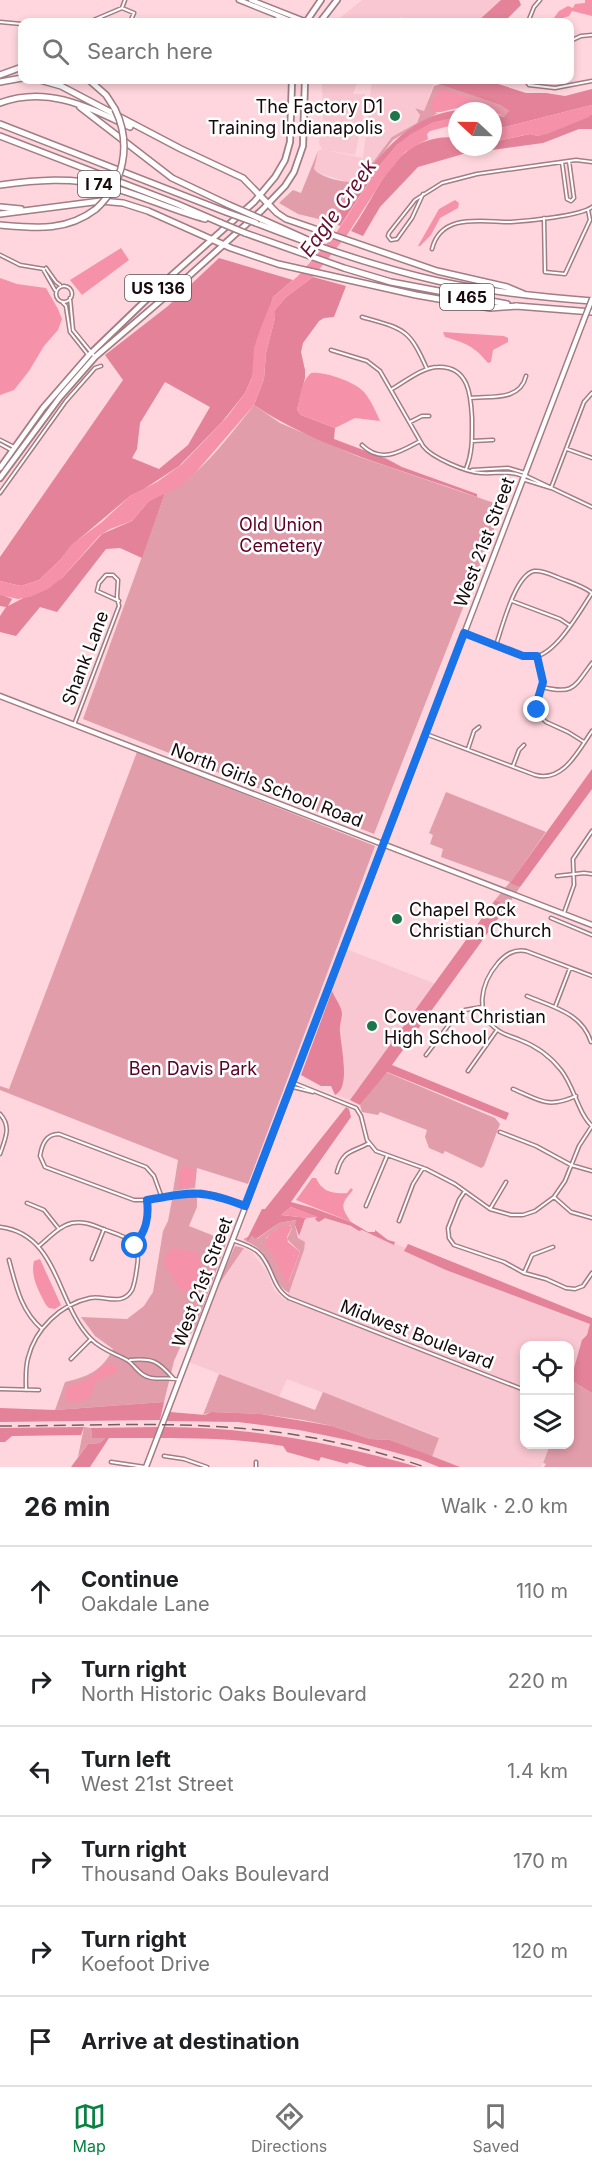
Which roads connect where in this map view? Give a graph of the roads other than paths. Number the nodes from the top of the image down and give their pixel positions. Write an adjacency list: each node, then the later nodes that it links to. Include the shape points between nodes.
1 (125, 0): 7 (street)
2 (241, 0): 8 (street)
3 (251, 0): 13 (street)
4 (321, 0): 14 (main road)
5 (337, 0): 15 (main road)
6 (540, 0): 16 (street)
7 (122, 8): 9 (street); 10 (street, via 134,13)
8 (278, 16): 11 (main road); 12 (street)
9 (98, 18)
10 (132, 18)
11 (281, 18)
12 (283, 18)
13 (296, 18)
14 (309, 18)
15 (323, 18)
16 (530, 18)
17 (0, 22): 18 (street)
18 (18, 24)
19 (592, 35): 20 (street)
20 (574, 39)
21 (18, 68): 22 (highway)
22 (0, 75)
23 (18, 79): 25 (highway)
24 (592, 81): 30 (street, via 555,88)
25 (0, 82)
26 (54, 84): 35 (highway)
27 (94, 84): 51 (highway, bridge, via 115,109 123,132 122,166 113,188 96,209 77,221 55,228)
28 (292, 84): 41 (main road, via 289,147 279,171)
29 (305, 84): 42 (main road, via 304,135 299,160 290,179)
30 (528, 84)
31 (68, 101): 32 (highway, I 74, via 34,95); 35 (highway); 49 (highway, I 74, bridge, via 88,112 172,178)
32 (0, 103)
33 (0, 124): 49 (highway, I 465, bridge)
34 (0, 136): 50 (highway, I 465)
35 (181, 149): 41 (highway, via 243,178)
36 (569, 161): 37 (street); 37 (street, via 574,198 571,201 567,199); 38 (street)
37 (562, 162): 40 (street, via 472,175 442,183)
38 (592, 162)
39 (0, 185): 50 (highway, I 74, via 49,180 92,183)
40 (423, 194): 40 (street, via 402,215 389,239 397,239)
41 (260, 195): 42 (highway); 52 (main road, US 136)
42 (269, 204): 53 (main road, US 136); 59 (highway, via 283,217 316,230 444,274 507,287)
43 (0, 207): 45 (highway)
44 (592, 207): 46 (street)
45 (41, 208): 47 (highway); 52 (highway, via 101,201 123,203)
46 (588, 210): 48 (street); 48 (street, via 590,220 565,273 545,272)
47 (0, 214)
48 (544, 218): 54 (street, via 460,221 444,230)
49 (258, 221): 59 (highway, I 465, via 370,264)
50 (221, 223): 63 (highway, I 465, bridge, via 391,282)
51 (0, 225)
52 (213, 238): 53 (highway); 67 (main road, US 136)
53 (225, 244): 63 (highway, via 291,267 416,295 490,308); 67 (main road, US 136)
54 (432, 249)
55 (0, 255): 56 (street, via 21,265)
56 (44, 269): 57 (street); 58 (street)
57 (63, 286): 58 (street); 60 (street, via 70,290)
58 (56, 292): 62 (street)
59 (526, 296): 61 (highway, I 465)
60 (70, 298): 62 (street); 67 (street, via 73,330)
61 (592, 300): 86 (street, West 21st Street, bridge)
62 (62, 302): 67 (street, via 70,332)
63 (517, 306): 64 (highway, I 465)
64 (592, 312)
65 (362, 317): 69 (street, via 408,334)
66 (331, 350): 71 (street, via 373,365)
67 (92, 356): 82 (main road, US 136)
68 (101, 366): 89 (street, via 66,401)
69 (427, 369): 71 (street); 73 (street, via 445,367 458,373 468,384)
70 (526, 376): 73 (street, via 522,387 513,394)
71 (392, 389): 75 (street)
72 (592, 393): 81 (street, via 585,400)
73 (471, 398): 78 (street)
74 (429, 416): 75 (street)
75 (410, 423): 77 (street)
76 (493, 440): 78 (street)
77 (420, 441): 80 (street, via 388,456 380,456); 85 (street, via 432,455)
78 (472, 441): 85 (street)
79 (0, 442): 82 (street)
80 (362, 444)
81 (566, 448): 83 (street); 88 (street)
82 (16, 450): 84 (main road, US 136); 87 (main road, US 136)
83 (592, 458)
84 (0, 468)
85 (466, 469): 86 (street)
86 (524, 476): 88 (street); 95 (street, West 21st Street)
87 (0, 478)
88 (551, 488): 90 (street)
89 (0, 493)
90 (592, 507)
91 (592, 593): 93 (street, via 535,571 522,579); 94 (street)
92 (118, 601): 92 (street, Shank Lane, via 118,580 106,575 97,591); 101 (street, Shank Lane, via 116,616)
93 (512, 601): 94 (street); 96 (street)
94 (569, 626): 97 (street, via 550,650)
95 (464, 633): 96 (street); 104 (street, West 21st Street)
96 (496, 645): 97 (street, via 525,656)
97 (537, 656): 99 (street)
98 (592, 663): 99 (street, via 568,690)
99 (542, 687): 105 (street, via 537,706 541,718)
100 (0, 696): 101 (street, North Girls School Road)
101 (74, 724): 110 (street, North Girls School Road)
102 (479, 727): 107 (street)
103 (592, 731): 105 (street)
104 (425, 733): 107 (street); 110 (street, West 21st Street)
105 (584, 742): 108 (street, via 555,775 539,777)
106 (524, 745): 108 (street)
107 (468, 749): 108 (street)
108 (512, 767)
109 (592, 831): 111 (street, via 574,855)
110 (384, 843): 114 (street, North Girls School Road); 127 (street, West 21st Street)
111 (573, 874): 112 (street); 113 (street); 114 (street, via 574,885)
112 (592, 874)
113 (557, 876)
114 (563, 914): 116 (street, North Girls School Road)
115 (551, 918): 117 (street)
116 (592, 925)
117 (592, 934)
118 (570, 968): 119 (street); 121 (street, via 523,950 509,953 483,989); 122 (street)
119 (592, 976)
120 (527, 996): 122 (street)
121 (482, 1007): 123 (street); 125 (street, via 457,1014)
122 (555, 1007): 124 (street, via 578,1021)
123 (497, 1030): 126 (street); 129 (street, via 539,1050 555,1063)
124 (591, 1042)
125 (426, 1055)
126 (468, 1071)
127 (292, 1085): 133 (street, via 356,1108); 146 (street, West 21st Street)
128 (513, 1089): 129 (street, via 552,1104)
129 (576, 1096): 131 (street)
130 (0, 1114): 134 (street, via 8,1130)
131 (592, 1126): 136 (street)
132 (500, 1132): 136 (street)
133 (369, 1143): 135 (street); 139 (street, via 348,1152)
134 (0, 1154)
135 (387, 1156): 137 (street); 147 (street)
136 (572, 1165): 138 (street); 142 (street)
137 (423, 1168): 141 (street); 150 (street)
138 (592, 1171)
139 (337, 1172)
140 (506, 1182): 148 (street)
141 (465, 1191): 148 (street); 160 (street, via 448,1228 450,1240 458,1248)
142 (554, 1197): 148 (street, via 540,1209 523,1215); 149 (street, via 571,1212)
143 (162, 1198): 144 (street); 144 (street, via 146,1167 62,1135 51,1135 45,1141 40,1154 45,1167 126,1198); 146 (street, via 201,1192)
144 (147, 1200): 155 (street, via 145,1228)
145 (27, 1203): 152 (street, via 43,1209)
146 (245, 1206): 154 (street, West 21st Street)
147 (366, 1206)
148 (490, 1209)
149 (592, 1218)
150 (399, 1221)
151 (0, 1227): 156 (street, via 21,1233)
152 (59, 1229): 153 (street, via 82,1222); 156 (street)
153 (104, 1229): 155 (street); 158 (street)
154 (232, 1240): 168 (street, West 21st Street); 169 (street, Midwest Boulevard, via 258,1252 280,1292 288,1298)
155 (134, 1244): 162 (street, via 138,1260 128,1295 115,1300 89,1298)
156 (39, 1246): 162 (street)
157 (553, 1247): 160 (street, via 532,1255)
158 (92, 1259)
159 (9, 1260): 163 (street, via 23,1306)
160 (524, 1272): 161 (street, via 567,1288 579,1288)
161 (592, 1273)
162 (70, 1306): 163 (street); 164 (street)
163 (42, 1329): 171 (street, via 28,1357)
164 (91, 1339): 165 (street); 166 (street)
165 (71, 1359)
166 (128, 1360): 167 (street, via 147,1377); 167 (street, via 155,1361)
167 (173, 1378): 168 (street)
168 (179, 1380): 176 (street, West 21st Street)
169 (520, 1388)
170 (0, 1389): 171 (street)
171 (26, 1390): 172 (street)
172 (39, 1390)
173 (164, 1455): 177 (street)
174 (111, 1462): 176 (street)
175 (256, 1462): 178 (street)
176 (146, 1467)
177 (207, 1467)
178 (256, 1467)

